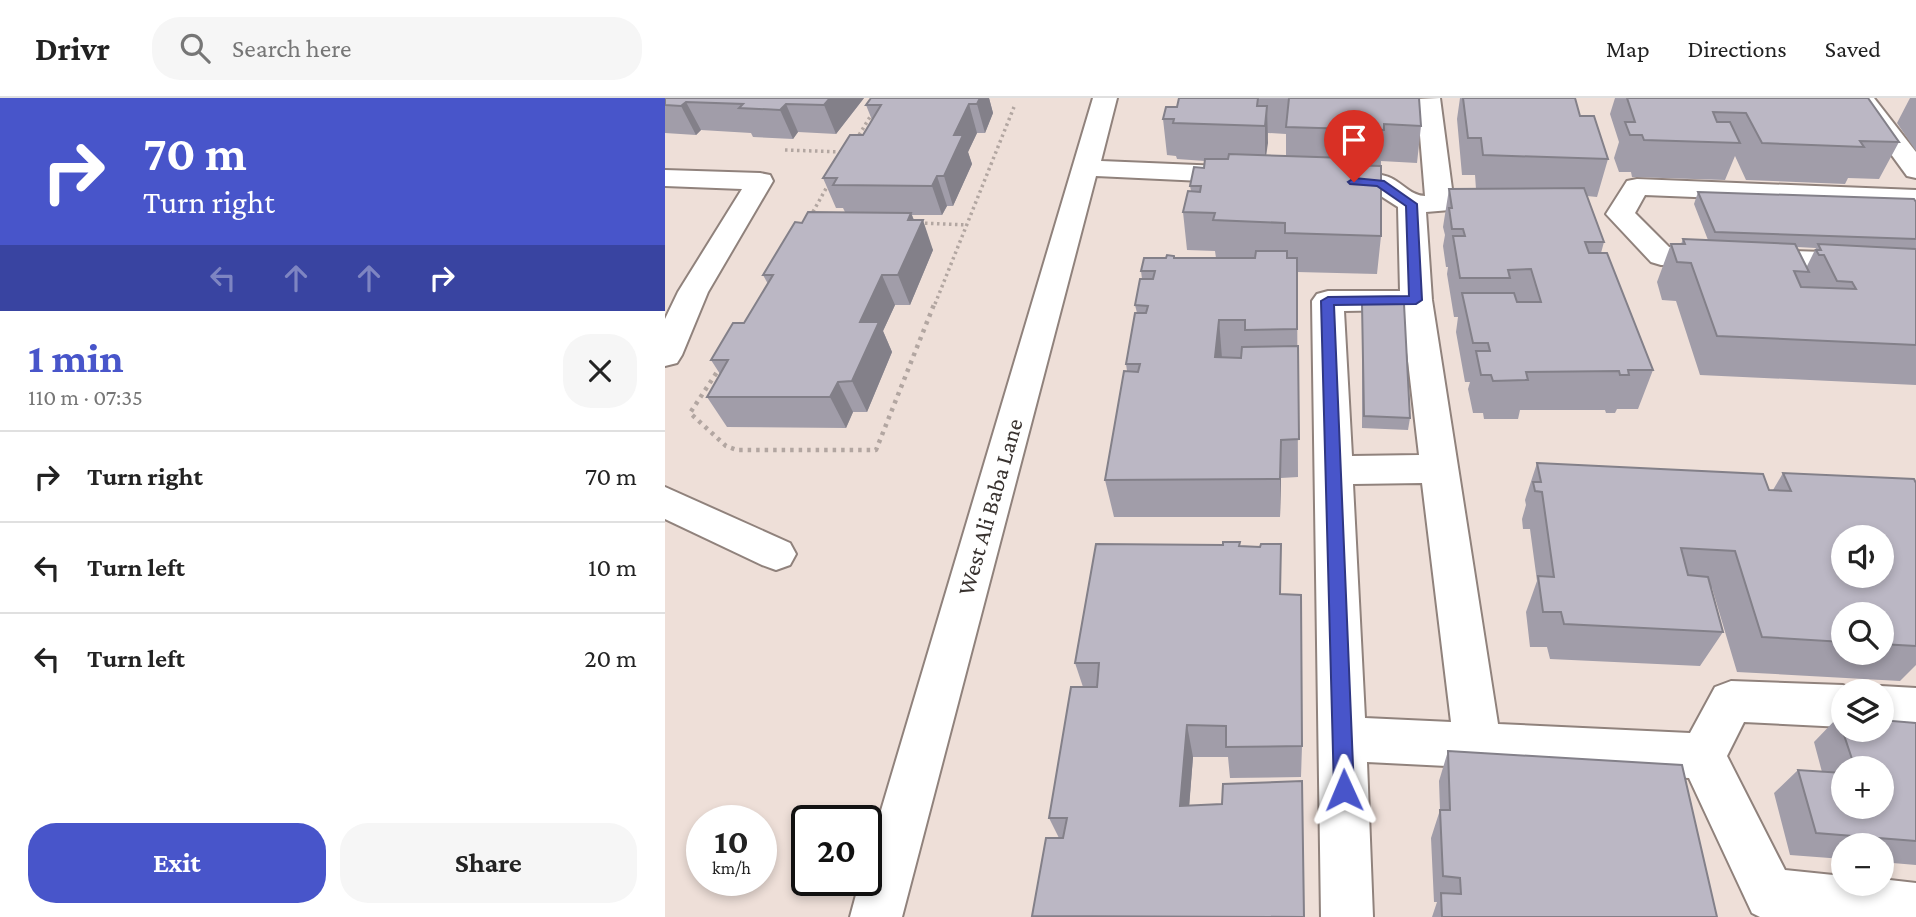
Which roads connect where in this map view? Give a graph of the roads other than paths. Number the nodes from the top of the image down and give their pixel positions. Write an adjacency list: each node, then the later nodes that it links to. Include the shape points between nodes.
1 (1105, 98): 4 (street, West Ali Baba Lane)
2 (1862, 98): 5 (street)
3 (1429, 99): 8 (street)
4 (1085, 168): 8 (street, via 1380,183); 23 (street, West Ali Baba Lane)
5 (1916, 170)
6 (665, 178): 11 (street, via 760,181 693,292)
7 (1916, 198): 9 (street, via 1637,187 1606,213 1661,256)
8 (1440, 204): 10 (street)
9 (1916, 264)
10 (1416, 300): 12 (street); 13 (street, via 1328,301)
11 (665, 355)
12 (1440, 469): 13 (street); 20 (street)
13 (1333, 470): 19 (street)
14 (665, 502): 15 (street)
15 (776, 555)
16 (1831, 705): 21 (street, via 1731,701)
17 (1894, 708): 18 (street)
18 (1916, 709)
19 (1343, 739): 20 (street); 24 (street)
20 (1477, 743): 21 (street)
21 (1703, 756): 22 (street, via 1770,895)
22 (1916, 909)
23 (876, 917)
24 (1347, 917)

